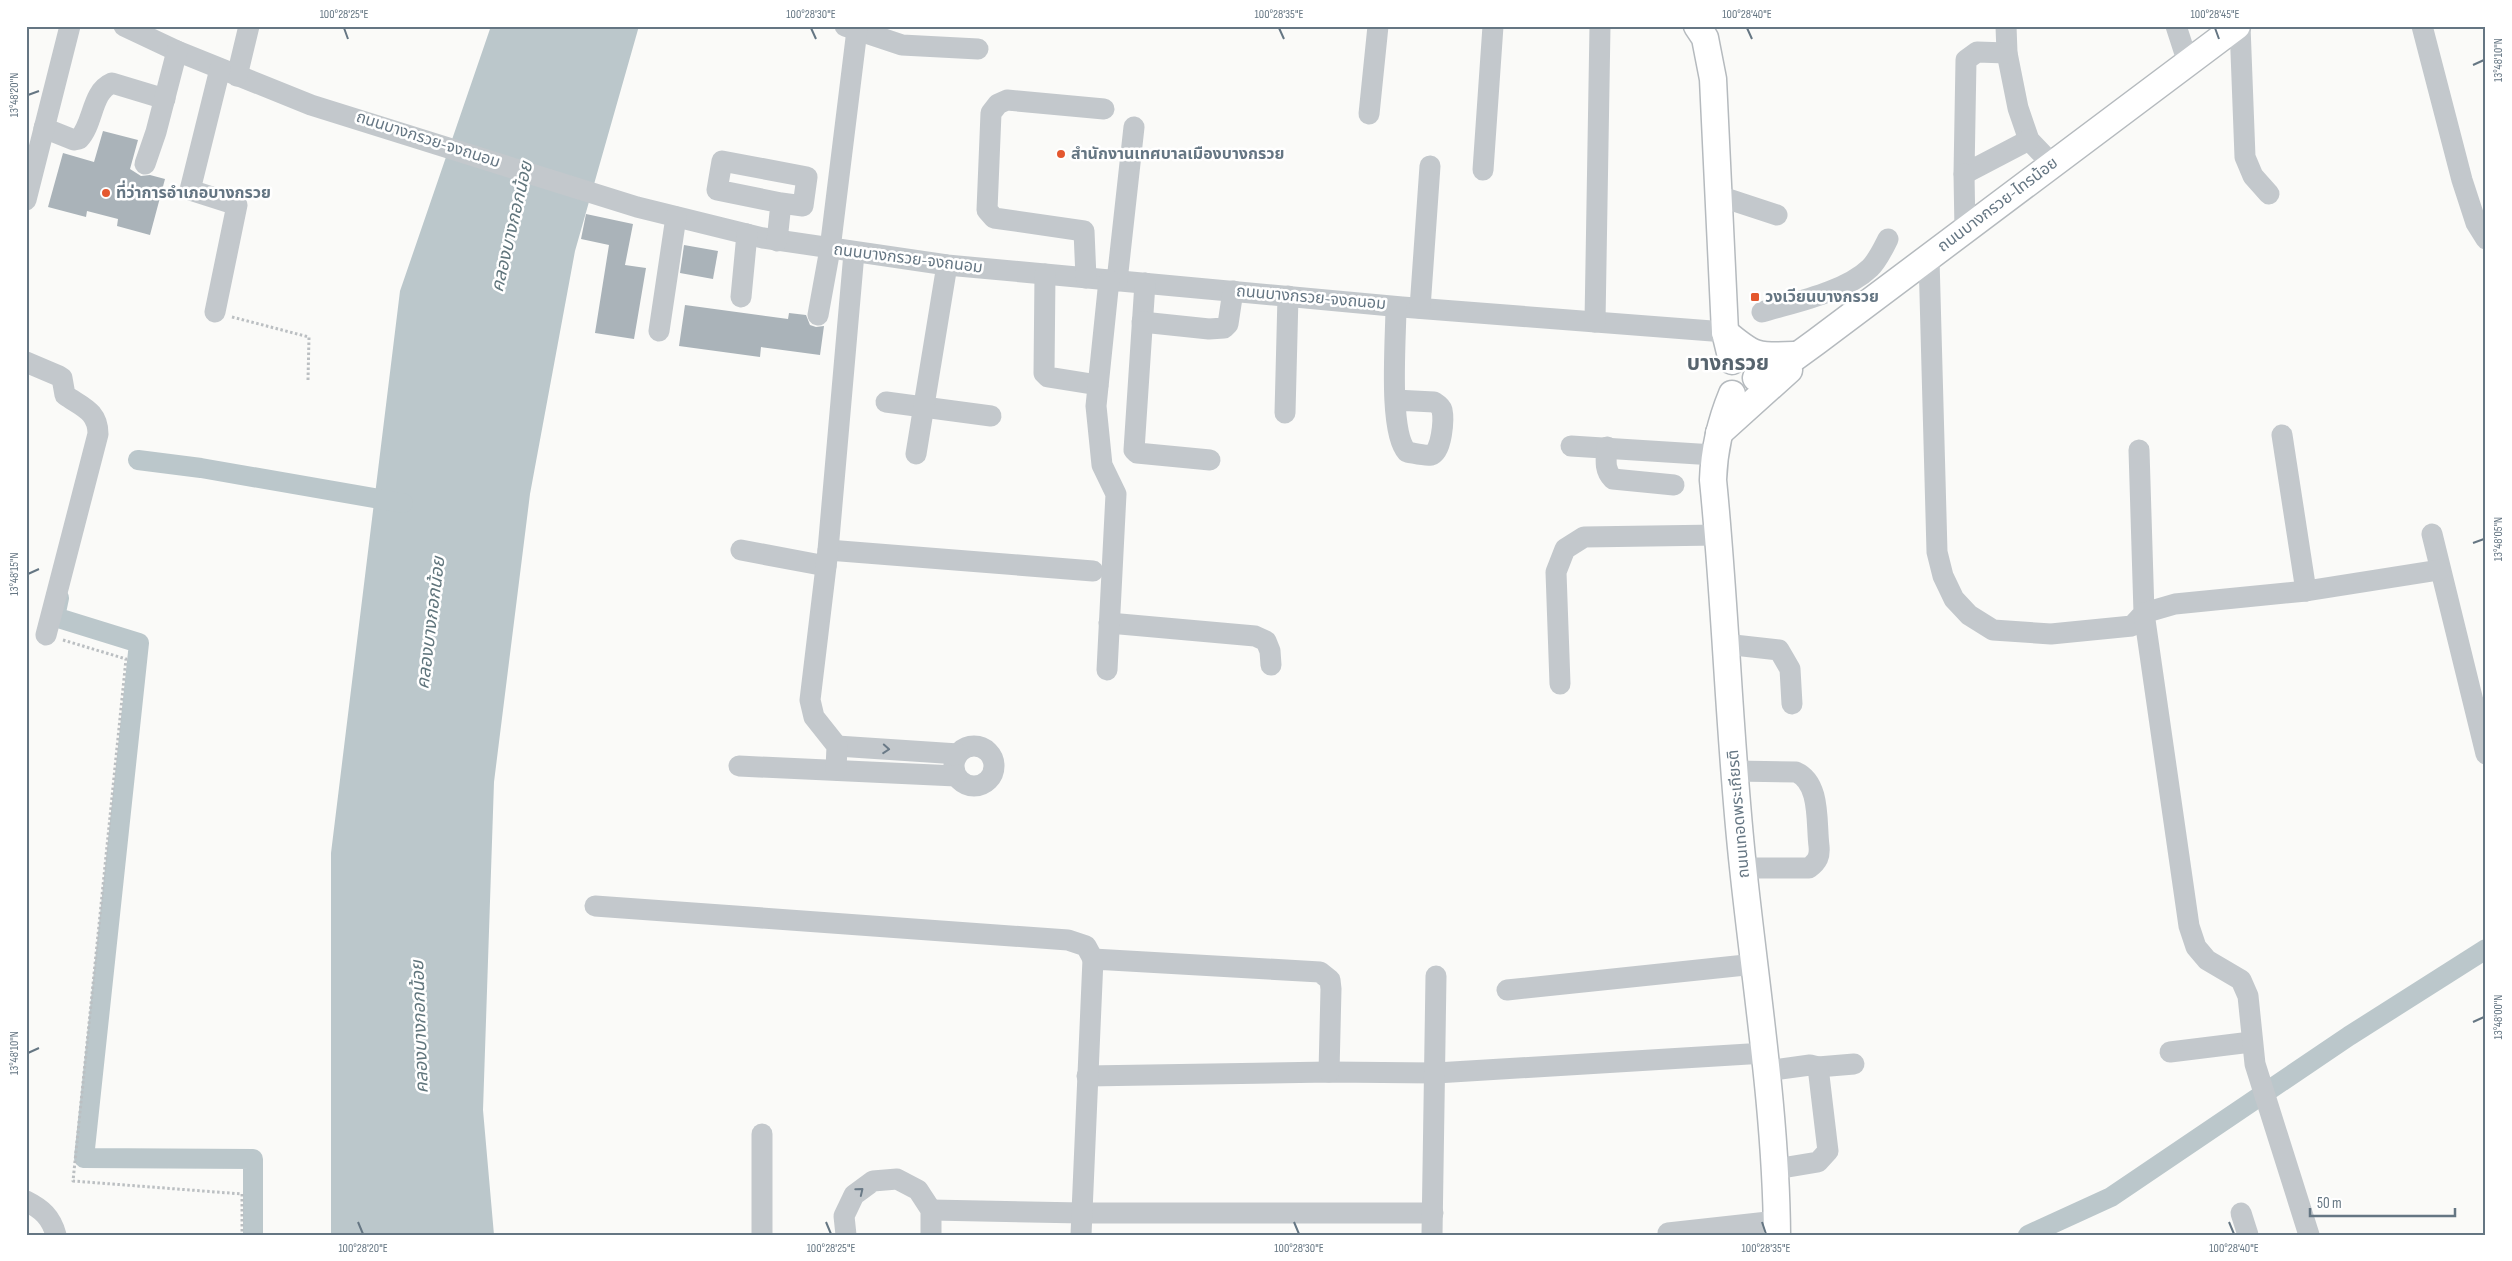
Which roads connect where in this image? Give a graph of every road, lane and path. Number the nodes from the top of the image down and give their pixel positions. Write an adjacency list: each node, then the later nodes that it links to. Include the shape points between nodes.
1 (70, 26): 22 (street)
2 (249, 26): 17 (street)
3 (1378, 26): 20 (street)
4 (1493, 26): 27 (street)
5 (1600, 26): 59 (street)
6 (1698, 26): 30 (main road, via 1712,63)
7 (2006, 26): 15 (street)
8 (2176, 26): 16 (street)
9 (2238, 26): 16 (main road, ถนนบางกรวย-ไทรน้อย); 29 (street, via 2245,157 2253,176)
10 (2422, 26): 38 (street, via 2462,180 2476,223)
11 (135, 28): 14 (street, ถนนบางกรวย-จงถนอม)
12 (851, 28): 13 (street, via 902,45); 40 (street)
13 (978, 49)
14 (177, 52): 17 (street, ถนนบางกรวย-จงถนอม); 18 (street)
15 (2007, 53): 23 (street, via 2018,108); 28 (street, via 1977,52 1966,60)
16 (2188, 63): 25 (main road, ถนนบางกรวย-ไทรน้อย)
17 (229, 72): 34 (street, ถนนบางกรวย-จงถนอม, via 311,105); 55 (street, via 190,190 237,205)
18 (165, 99): 22 (street, via 112,83 99,92 92,114 78,139); 24 (street)
19 (1104, 109): 46 (street, via 1007,100 998,104 991,113 987,210 994,218 1084,231)
20 (1369, 114)
21 (1134, 127): 47 (street)
22 (44, 128): 31 (street)
23 (2029, 140): 25 (street); 28 (street)
24 (145, 164)
25 (2052, 164): 35 (main road, ถนนบางกรวย-ไทรน้อย)
26 (1430, 166): 54 (street)
27 (1482, 170)
28 (1964, 174): 35 (street)
29 (2269, 194)
30 (1719, 196): 33 (street); 61 (main road)
31 (26, 200)
32 (782, 203): 39 (street)
33 (1778, 215)
34 (676, 217): 36 (street, ถนนบางกรวย-จงถนอม); 60 (street)
35 (1964, 231): 42 (main road, ถนนบางกรวย-ไทรน้อย)
36 (748, 234): 39 (street, ถนนบางกรวย-จงถนอม); 52 (street)
37 (1888, 239): 44 (street)
38 (2486, 239)
39 (777, 241): 40 (street, ถนนบางกรวย-จงถนอม)
40 (830, 249): 41 (street, ถนนบางกรวย-จงถนอม); 57 (street)
41 (854, 252): 43 (street, ถนนบางกรวย-จงถนอม); 85 (street)
42 (1930, 258): 49 (main road, ถนนบางกรวย-ไทรน้อย); 89 (street, via 1938,552 1943,576 1954,599 1969,615 1993,630 2051,634 2122,629 2132,626)
43 (946, 265): 45 (street, ถนนบางกรวย-จงถนอม); 71 (street)
44 (1869, 269): 49 (street); 56 (street, via 1827,292)
45 (1046, 274): 46 (street, ถนนบางกรวย-จงถนอม); 67 (street, via 1044,373 1048,377)
46 (1086, 278): 47 (street, ถนนบางกรวย-จงถนอม)
47 (1113, 280): 48 (street, ถนนบางกรวย-จงถนอม); 67 (street)
48 (1145, 283): 50 (street, ถนนบางกรวย-จงถนอม); 58 (street)
49 (1886, 289): 62 (main road, ถนนบางกรวย-ไทรน้อย)
50 (1233, 291): 51 (street, ถนนบางกรวย-จงถนอม); 58 (street, via 1228,324 1224,328)
51 (1288, 296): 53 (street, ถนนบางกรวย-จงถนอม); 72 (street)
52 (741, 297)
53 (1396, 306): 54 (street, ถนนบางกรวย-จงถนอม); 69 (street)
54 (1420, 308): 59 (street, ถนนบางกรวย-จงถนอม)
55 (215, 312): 66 (path, via 310,337)
56 (1762, 312)
57 (818, 315)
58 (1142, 322): 80 (street, via 1134,450 1137,453)
59 (1595, 322): 61 (street, ถนนบางกรวย-จงถนอม)
60 (659, 331)
61 (1725, 332): 62 (main road, via 1746,351 1764,357); 63 (main road)
62 (1798, 355): 65 (main road, ถนนบางกรวย-ไทรน้อย); 75 (main road, via 1786,374)
63 (1732, 361): 65 (main road, via 1751,365); 68 (main road, via 1722,371 1721,377 1722,385)
64 (26, 362): 91 (street, via 62,378 65,395 98,422 98,434)
65 (1756, 378): 68 (main road, via 1745,394)
66 (308, 380)
67 (1098, 385): 90 (street, via 1096,406 1102,465 1116,494)
68 (1732, 394): 75 (main road, ถนนเทอดพระเกียรติ)
69 (1395, 400)
70 (886, 402): 71 (street)
71 (923, 407): 73 (street); 79 (street)
72 (1285, 413)
73 (991, 416)
74 (2282, 435): 88 (street)
75 (1716, 444): 77 (street); 83 (main road, ถนนเทอดพระเกียรติ, via 1713,480)
76 (1571, 446): 77 (street)
77 (1607, 447): 81 (street, via 1606,465 1613,479)
78 (2139, 450): 89 (street)
79 (916, 454)
80 (1210, 460)
81 (1674, 485)
82 (2432, 534): 86 (street)
83 (1718, 535): 92 (main road, ถนนเทอดพระเกียรติ); 95 (street, via 1584,537 1565,550 1556,572)
84 (741, 550): 85 (street)
85 (827, 558): 87 (street); 97 (street, via 810,700 814,717)
86 (2439, 570): 88 (street); 99 (street)
87 (1093, 571)
88 (2306, 591): 89 (street, via 2175,604)
89 (2144, 613): 110 (street, via 2189,926 2196,946 2207,960 2241,980 2248,996)
90 (1109, 624): 93 (street, via 1255,636 1266,640); 94 (street)
91 (46, 635): 128 (path, via 126,660 73,1181 242,1194)
92 (1725, 644): 96 (street, via 1779,650 1790,669); 102 (main road, ถนนเทอดพระเกียรติ)
93 (1271, 665)
94 (1107, 670)
95 (1560, 684)
96 (1792, 704)
97 (837, 746): 98 (street, one-way to 98); 101 (street)
98 (958, 754): 103 (street, via 954,764); 103 (street, via 967,746 989,751 995,761 994,773 987,782 976,786 964,784)
99 (2486, 754)
100 (739, 766): 101 (street)
101 (836, 770): 103 (street)
102 (1734, 771): 104 (main road, ถนนเทอดพระเกียรติ); 104 (street, via 1796,772 1806,776 1813,789 1820,855 1809,868)
103 (956, 776)
104 (1743, 868): 107 (main road, ถนนเทอดพระเกียรติ)
105 (595, 906): 106 (street, via 1068,940 1086,946)
106 (1093, 959): 115 (street, via 1320,972 1330,980 1331,989); 117 (street)
107 (1756, 964): 109 (street); 112 (main road, ถนนเทอดพระเกียรติ)
108 (1436, 976): 116 (street)
109 (1506, 990)
110 (2251, 1042): 111 (street); 135 (street, via 2264,1094)
111 (2170, 1052)
112 (1765, 1062): 114 (street); 116 (street); 119 (main road, ถนนเทอดพระเกียรติ)
113 (1854, 1064): 114 (street)
114 (1818, 1067): 119 (street, via 1828,1150 1818,1162)
115 (1330, 1072): 116 (street); 117 (street)
116 (1436, 1073): 123 (street)
117 (1087, 1076): 122 (street)
118 (762, 1134): 129 (street)
119 (1776, 1169): 125 (main road, ถนนเทอดพระเกียรติ)
120 (26, 1201): 127 (street, via 41,1209 53,1224)
121 (931, 1210): 122 (street); 130 (street, one-way to 121, via 844,1216 854,1195 873,1181 897,1179 918,1190); 131 (street)
122 (1082, 1213): 123 (street); 132 (street)
123 (1433, 1213): 133 (street)
124 (2242, 1213): 134 (street)
125 (1777, 1228): 126 (street)
126 (1668, 1233)
127 (56, 1235)
128 (242, 1235)
129 (762, 1235)
130 (846, 1235)
131 (931, 1235)
132 (1081, 1235)
133 (1432, 1235)
134 (2248, 1235)
135 (2309, 1235)

